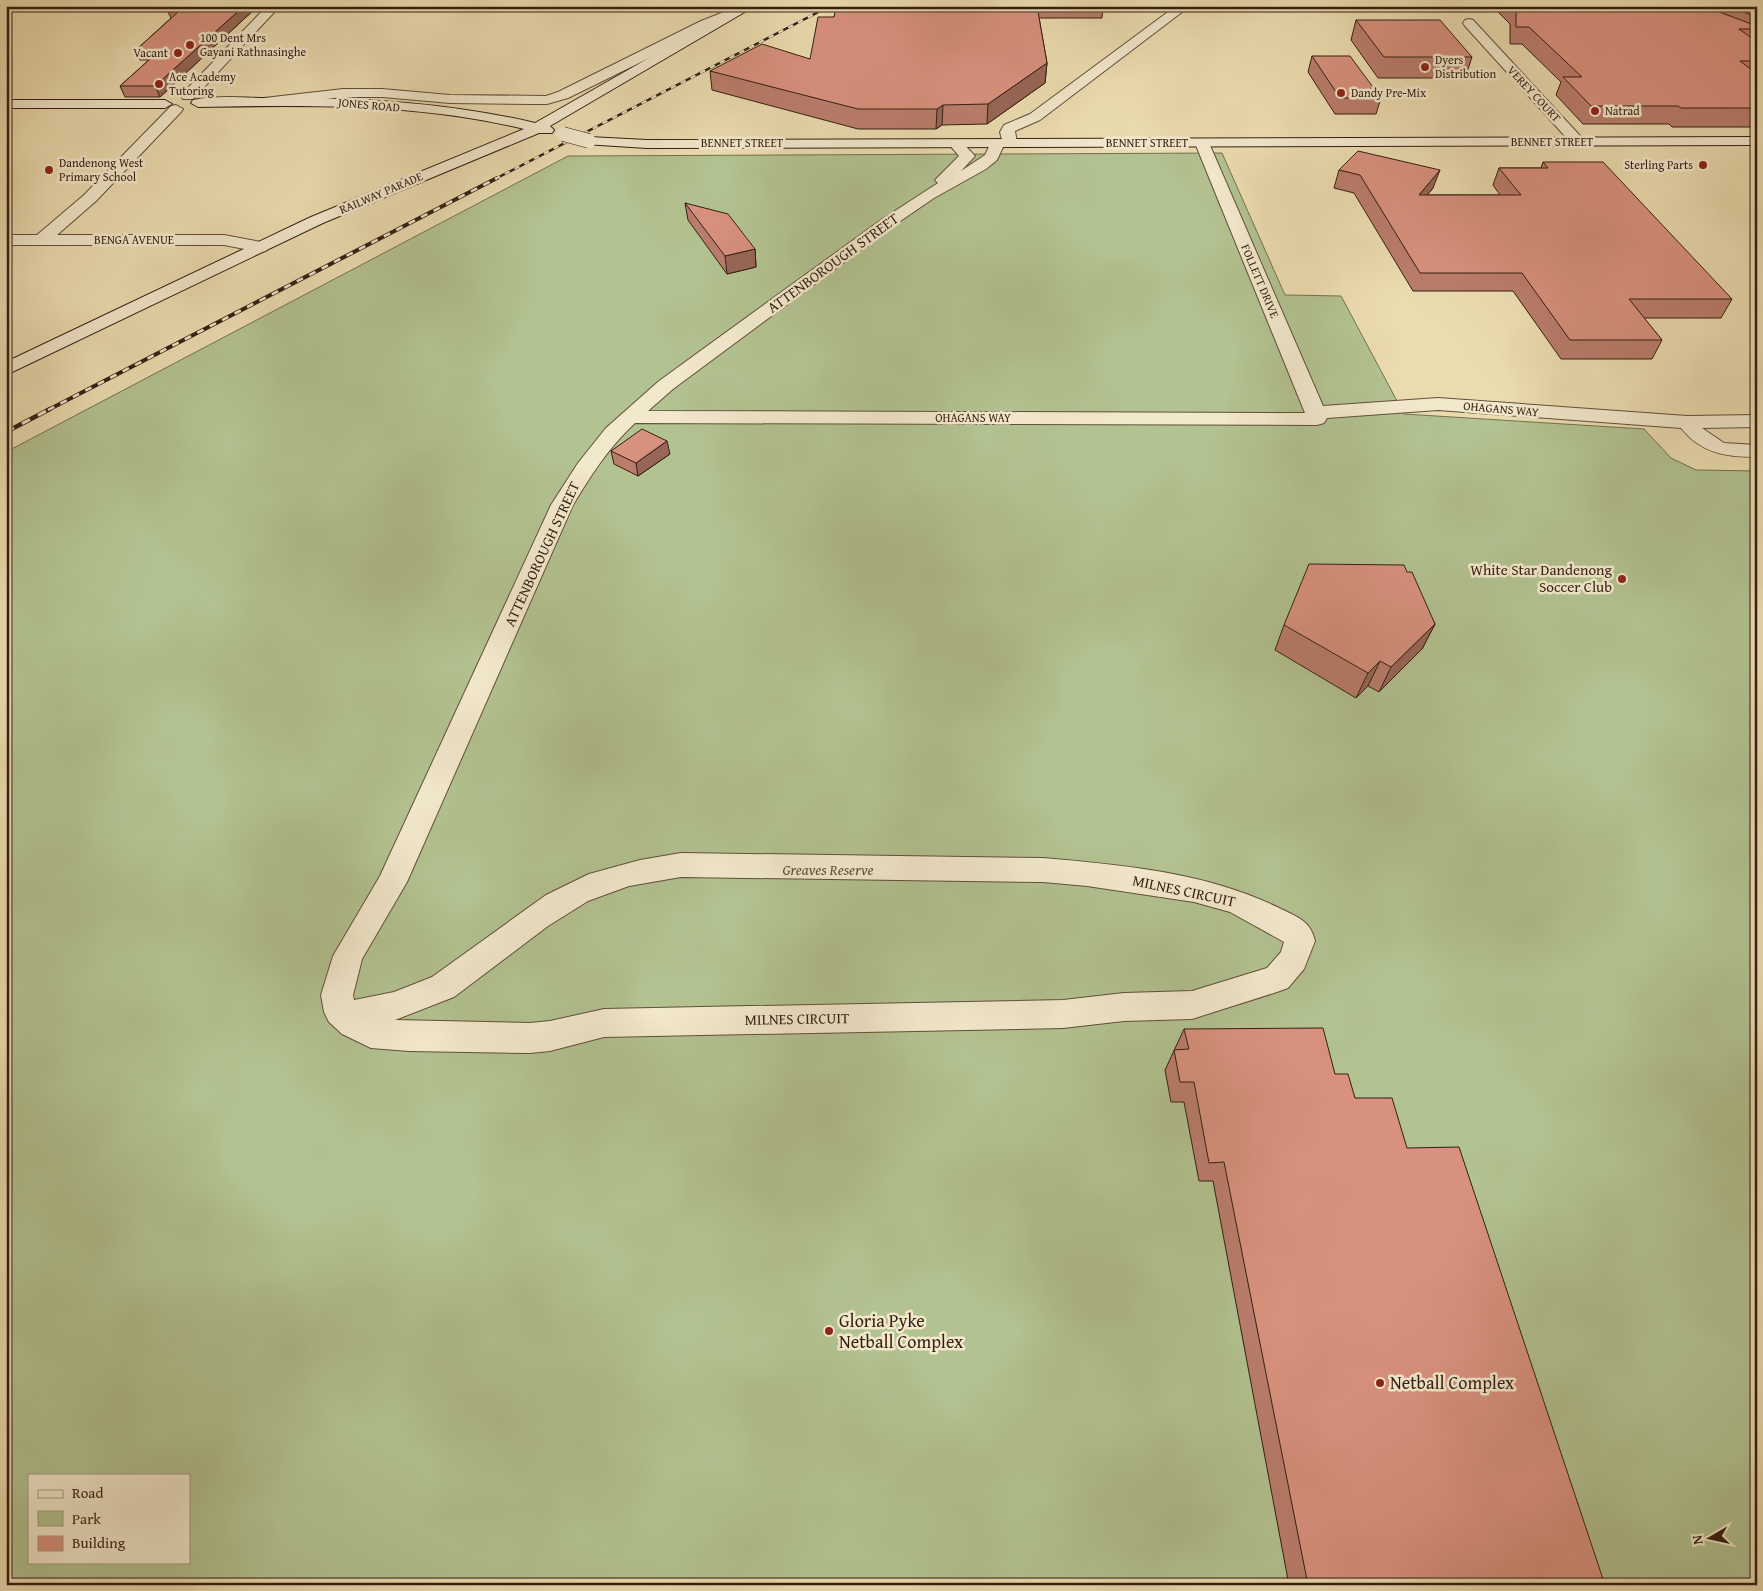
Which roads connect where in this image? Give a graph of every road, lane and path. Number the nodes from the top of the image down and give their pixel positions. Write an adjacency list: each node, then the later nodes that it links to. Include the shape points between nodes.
1 (274, 6): 5 (street)
2 (1184, 6): 9 (street, ATTENBOROUGH STREET)
3 (746, 8): 6 (street, via 705,24 550,99 453,99 341,93); 10 (street, RAILWAY PARADE)
4 (1469, 23): 13 (street, VEREY COURT)
5 (193, 100): 6 (street, JONES ROAD); 8 (street, via 176,98)
6 (264, 102): 10 (street, JONES ROAD, via 357,102 498,118)
7 (6, 104): 8 (street)
8 (171, 107): 18 (street)
9 (1035, 117): 15 (street, ATTENBOROUGH STREET, via 1008,129); 16 (street, via 1028,127)
10 (538, 127): 14 (street, BENNET STREET, bridge, via 589,141 647,144); 22 (street, RAILWAY PARADE)
11 (1757, 141): 13 (street, BENNET STREET)
12 (1202, 142): 13 (street, BENNET STREET); 16 (street, BENNET STREET); 24 (street, FOLLETT DRIVE)
13 (1578, 142)
14 (955, 143): 15 (street, BENNET STREET); 17 (street, ATTENBOROUGH STREET, via 967,156)
15 (1003, 143): 16 (street, BENNET STREET); 17 (street, ATTENBOROUGH STREET, via 990,160)
16 (1030, 143)
17 (928, 195): 25 (street, ATTENBOROUGH STREET, via 693,364)
18 (90, 198): 20 (street); 21 (street)
19 (6, 240): 20 (street, BENGA AVENUE)
20 (41, 240): 21 (street, BENGA AVENUE)
21 (59, 240): 22 (street, BENGA AVENUE, via 224,240)
22 (260, 247): 23 (street, RAILWAY PARADE)
23 (6, 369)
24 (1316, 416): 25 (street, OHAGANS WAY); 27 (street, OHAGANS WAY, via 1438,404)
25 (629, 417): 29 (street, ATTENBOROUGH STREET, via 585,467 564,500 392,882 344,964 337,996)
26 (1757, 421): 27 (street, OHAGANS WAY)
27 (1687, 422): 28 (street, via 1702,441 1714,448)
28 (1757, 451)
29 (342, 1014): 29 (street, MILNES CIRCUIT, via 375,1011 442,987 538,916 588,888 654,868 681,865 1043,870 1087,874 1194,890 1237,901 1275,920 1298,935 1300,941 1292,960 1277,978 1192,1005 1124,1007 1063,1014 604,1023 550,1036 521,1038 371,1032 353,1024)

